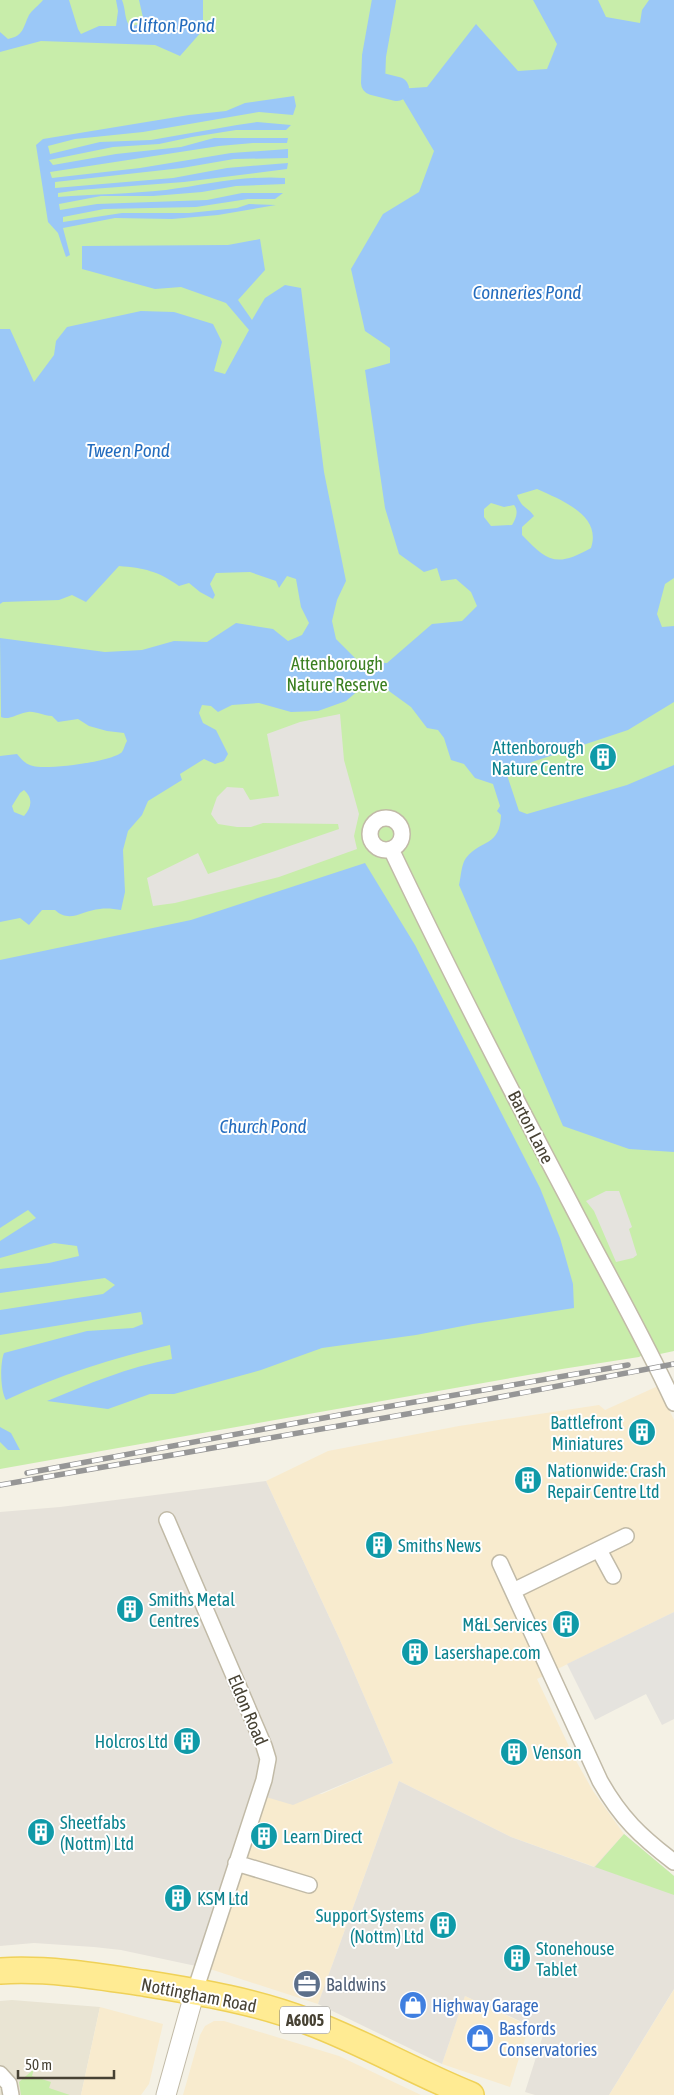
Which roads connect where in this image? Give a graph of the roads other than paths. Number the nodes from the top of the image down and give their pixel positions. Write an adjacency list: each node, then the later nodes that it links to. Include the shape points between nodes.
1 (392, 849): 2 (street, Barton Lane, via 434,938)
2 (674, 1403)
3 (167, 1520): 10 (street, Eldon Road, via 268,1759)
4 (626, 1536): 5 (street)
5 (599, 1550): 7 (street); 8 (street)
6 (500, 1563): 8 (street)
7 (613, 1576)
8 (513, 1591): 9 (street, via 610,1798 626,1821)
9 (674, 1862)
10 (236, 1863): 11 (street); 13 (street, Eldon Road)
11 (309, 1886)
12 (0, 1971): 13 (main road, Nottingham Road / A6005, via 91,1975)
13 (195, 1991): 15 (street); 17 (main road, Nottingham Road / A6005, via 308,2021)
14 (0, 2074): 16 (street)
15 (166, 2094)
16 (11, 2095)
17 (471, 2095)

